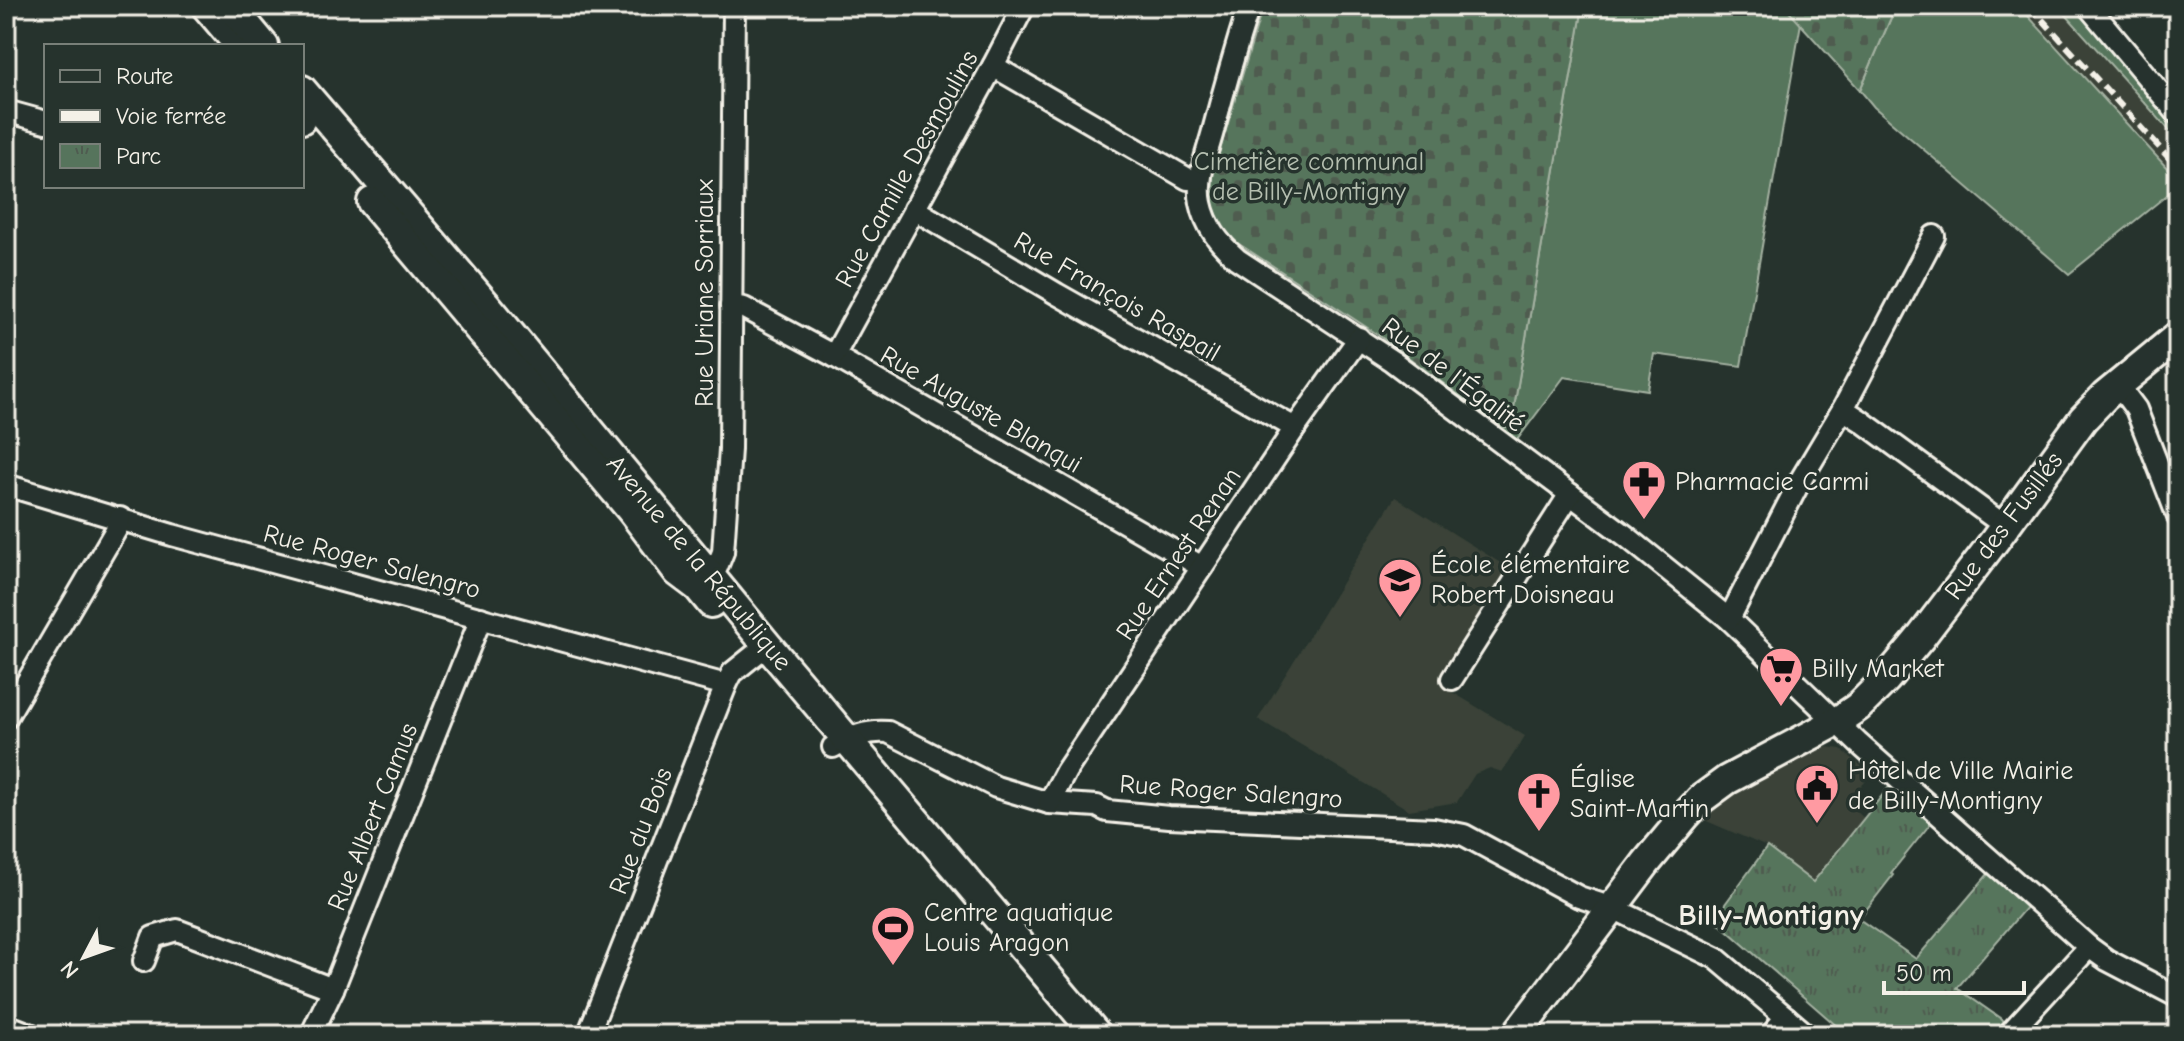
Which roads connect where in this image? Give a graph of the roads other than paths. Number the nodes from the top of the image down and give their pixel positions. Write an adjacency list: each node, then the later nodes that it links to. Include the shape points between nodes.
1 (206, 6): 7 (main road)
2 (231, 6): 8 (main road)
3 (734, 6): 18 (street, Rue Uriane Sorriaux)
4 (1024, 6): 9 (street, Rue Camille Desmoulins)
5 (1249, 6): 15 (street, Rue de l'Égalité)
6 (2088, 6): 12 (street)
7 (238, 44)
8 (262, 44)
9 (993, 66): 15 (street, via 1188,179); 16 (street, Rue Camille Desmoulins)
10 (304, 92): 31 (main road, Avenue de la République, via 489,308)
11 (6, 111): 13 (street)
12 (2178, 114)
13 (44, 121)
14 (304, 122): 31 (main road, Avenue de la République, via 678,572)
15 (1200, 178): 20 (street, Rue de l'Égalité, via 1204,218 1222,246)
16 (914, 209): 21 (street, Rue Camille Desmoulins); 24 (street, Rue François Raspail)
17 (1934, 236): 23 (street)
18 (731, 306): 21 (street, Rue Auguste Blanqui); 31 (street, Rue Uriane Sorriaux, via 726,525 723,552)
19 (2178, 336): 22 (main road, Rue des Fusillés)
20 (1359, 338): 24 (street, Rue Ernest Renan); 26 (street, Rue de l'Égalité)
21 (834, 356): 30 (street, Rue Auguste Blanqui)
22 (2118, 385): 27 (street, via 2136,409); 29 (main road, Rue des Fusillés, via 2083,419)
23 (1843, 409): 29 (street); 33 (street)
24 (1295, 428): 30 (street, Rue Ernest Renan)
25 (6, 485): 28 (street, Rue Roger Salengro)
26 (1570, 494): 33 (street, Rue de l'Égalité); 35 (street)
27 (2178, 517)
28 (120, 518): 32 (street, Rue Roger Salengro); 37 (street)
29 (2005, 526): 38 (main road, Rue des Fusillés, via 1886,679)
30 (1202, 567): 40 (street, Rue Ernest Renan)
31 (704, 581): 34 (main road, Avenue de la République)
32 (481, 618): 36 (street, Rue Roger Salengro); 44 (street, Rue Albert Camus)
33 (1729, 619): 38 (street, Rue de l'Égalité)
34 (761, 650): 36 (street, Rue du Bois, via 732,673); 39 (main road, Avenue de la République)
35 (1452, 679)
36 (726, 685): 50 (street, Rue du Bois)
37 (6, 718)
38 (1836, 722): 41 (main road, Rue des Fusillés, via 1701,799); 42 (street, Rue de l'Égalité)
39 (840, 743): 40 (street, Rue Roger Salengro, via 872,731 888,732 996,787); 51 (main road, Avenue de la République); 52 (main road, Avenue de la République)
40 (1049, 803): 41 (street, Rue Roger Salengro, via 1169,817 1434,829 1464,835 1579,897)
41 (1613, 908): 46 (street, Rue Roger Salengro, via 1716,958); 53 (main road, Rue des Fusillés)
42 (2089, 947): 45 (street, Rue de l'Égalité); 56 (street)
43 (144, 961): 44 (street, via 153,937 177,930)
44 (333, 989): 49 (street, Rue Albert Camus)
45 (2178, 997)
46 (1786, 1017): 54 (street); 55 (street, Rue Roger Salengro)
47 (6, 1025): 48 (street)
48 (32, 1035)
49 (311, 1035)
50 (588, 1035)
51 (1075, 1035)
52 (1097, 1035)
53 (1516, 1035)
54 (1771, 1035)
55 (1807, 1035)
56 (2008, 1035)

